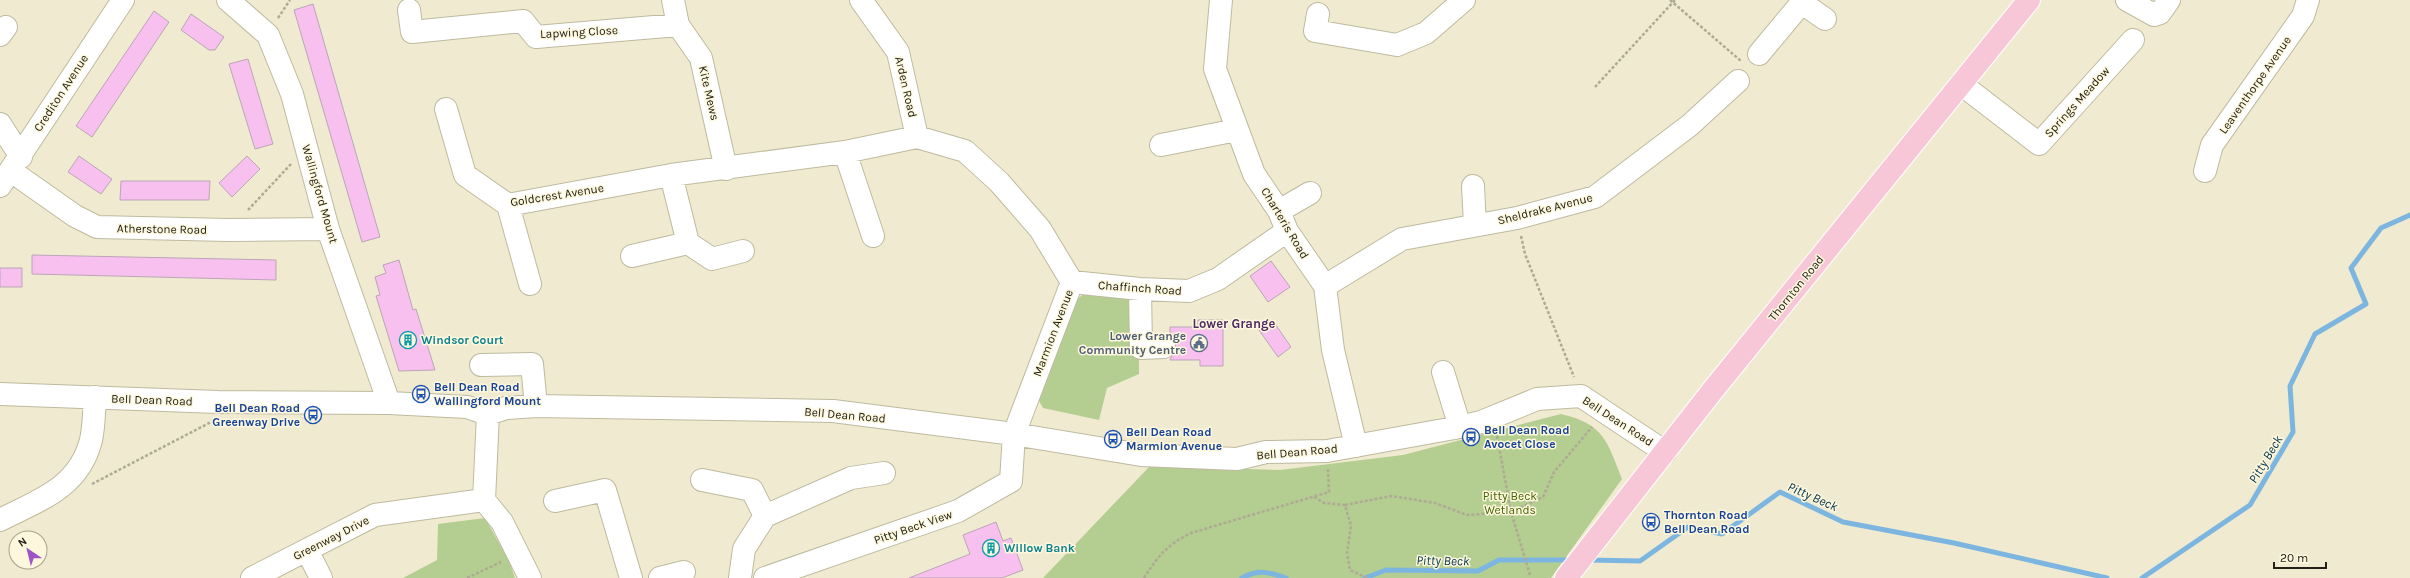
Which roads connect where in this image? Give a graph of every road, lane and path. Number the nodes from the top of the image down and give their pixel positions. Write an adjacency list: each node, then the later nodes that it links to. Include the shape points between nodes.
1 (123, 0): 31 (street, Crediton Avenue)
2 (228, 0): 28 (street, Wallingford Mount, via 268,36 292,94)
3 (673, 0): 18 (street, Kite Mews)
4 (861, 0): 26 (street, Arden Road, via 898,52)
5 (1221, 0): 25 (street, Charteris Road, via 1215,69)
6 (1464, 0): 16 (street, via 1426,33 1397,46 1315,31)
7 (1670, 0): 14 (path)
8 (1675, 0): 14 (path)
9 (2029, 0): 21 (main road, Thornton Road)
10 (2127, 0): 11 (street, via 2154,15 2160,13)
11 (2169, 0)
12 (2308, 0): 32 (street, Leaventhorpe Avenue, via 2303,16 2212,145)
13 (1803, 2): 17 (street); 20 (street, Sheldrake Avenue)
14 (1673, 3): 20 (path); 22 (path)
15 (410, 10): 18 (street, Lapwing Close, via 412,32 523,21 536,37)
16 (1318, 14)
17 (1825, 19)
18 (678, 25): 30 (street, Kite Mews, via 701,58)
19 (2133, 40): 21 (street, Springs Meadow, via 2039,144)
20 (1747, 66): 38 (street, Sheldrake Avenue, via 1690,125 1595,197)
21 (1961, 84): 67 (main road, Thornton Road)
22 (1595, 87)
23 (446, 109): 36 (street, Goldcrest Avenue, via 465,175)
24 (0, 124): 31 (street)
25 (1237, 130): 27 (street); 37 (street, Charteris Road, via 1254,174)
26 (918, 137): 29 (street, Marmion Avenue); 47 (street, Marmion Avenue, via 965,151 999,182 1040,230)
27 (1161, 145)
28 (307, 148): 40 (street, Wallingford Mount); 41 (path)
29 (845, 152): 30 (street, Marmion Avenue); 43 (street)
30 (726, 169): 33 (street, Goldcrest Avenue)
31 (11, 171): 41 (street, Atherstone Road, via 75,216 97,227)
32 (2205, 171)
33 (672, 175): 36 (street, Goldcrest Avenue); 44 (street)
34 (1473, 186): 39 (street)
35 (1310, 193): 37 (street)
36 (508, 205): 48 (street)
37 (1279, 212): 42 (street, Charteris Road)
38 (1517, 218): 39 (street, Sheldrake Avenue); 55 (path, via 1525,254)
39 (1475, 225): 49 (street, Sheldrake Avenue, via 1402,239)
40 (328, 228): 41 (street, Atherstone Road); 58 (street, Wallingford Mount)
41 (228, 230)
42 (1287, 232): 49 (street, Charteris Road); 50 (street, Chaffinch Road, via 1218,279 1190,291)
43 (873, 236)
44 (688, 243): 45 (street, via 712,258); 46 (street)
45 (743, 251)
46 (632, 256)
47 (1072, 282): 50 (street, Chaffinch Road); 64 (street, Marmion Avenue)
48 (530, 284)
49 (1325, 286): 65 (street, Charteris Road, via 1333,350)
50 (1140, 289): 51 (street, via 1141,348)
51 (1164, 347)
52 (481, 365): 59 (street, via 532,364)
53 (1443, 372): 61 (street)
54 (0, 394): 56 (street, Bell Dean Road)
55 (1581, 396): 61 (street, Bell Dean Road, via 1537,399 1481,422); 67 (street, Bell Dean Road)
56 (95, 397): 57 (street, Bell Dean Road); 77 (street, via 91,440 79,471 55,492)
57 (218, 402): 58 (street, Bell Dean Road); 70 (path, via 213,423)
58 (389, 403): 60 (street, Bell Dean Road, via 467,407)
59 (536, 406): 60 (street, Bell Dean Road, via 506,408); 64 (street, Bell Dean Road, via 833,411)
60 (488, 414): 72 (street)
61 (1460, 427): 65 (street, Bell Dean Road)
62 (1592, 427): 75 (path, via 1554,472 1543,497)
63 (1496, 430): 75 (path)
64 (1014, 434): 66 (street, Bell Dean Road, via 1141,455 1237,459 1266,452); 89 (street, Pitty Beck View, via 1011,481 958,511)
65 (1356, 446): 66 (street, Bell Dean Road)
66 (1328, 452): 71 (path, via 1329,492)
67 (1665, 452): 92 (main road, Thornton Road)
68 (884, 473): 76 (street, via 850,478)
69 (702, 480): 76 (street, via 752,490)
70 (88, 486)
71 (1314, 496): 74 (path, via 1324,503); 90 (path, via 1191,533 1172,542)
72 (484, 500): 78 (street, Greenway Drive, via 375,515); 79 (street, via 502,522)
73 (555, 501): 86 (street, via 605,490)
74 (1346, 505): 75 (path, via 1391,496 1435,503 1467,515); 91 (path, via 1351,526 1347,553 1350,570)
75 (1511, 512): 81 (path)
76 (765, 516): 88 (street, via 744,549)
77 (0, 520)
78 (307, 550): 82 (street, Greenway Drive); 83 (street)
79 (518, 554): 84 (path); 85 (street)
80 (684, 572): 87 (street)
81 (1530, 575)
82 (252, 578)
83 (321, 578)
84 (467, 578)
85 (530, 578)
86 (631, 578)
87 (660, 578)
88 (740, 578)
89 (765, 578)
90 (1144, 578)
91 (1367, 578)
92 (1566, 578)

